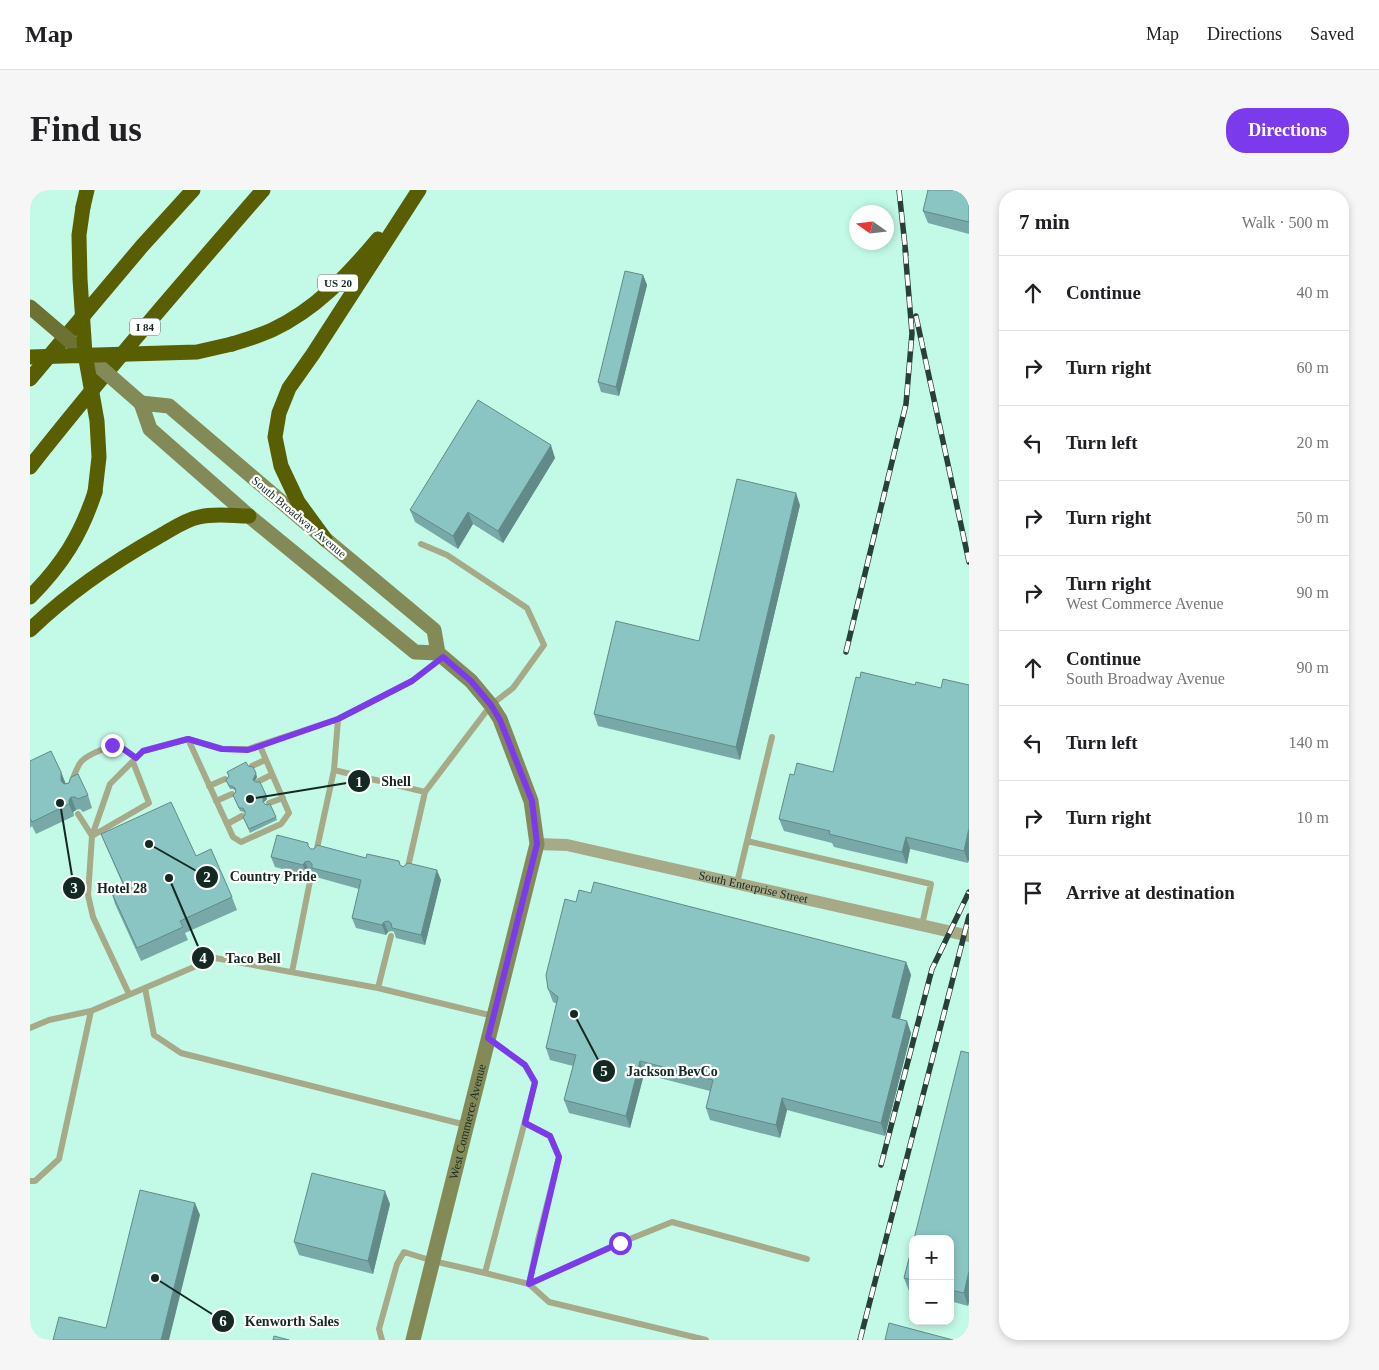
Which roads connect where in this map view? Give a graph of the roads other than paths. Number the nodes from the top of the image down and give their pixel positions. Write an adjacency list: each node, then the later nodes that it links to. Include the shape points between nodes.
1 (87, 190): 6 (highway, bridge, via 79,235)
2 (193, 190): 8 (highway)
3 (263, 190): 10 (highway, I 84)
4 (419, 190): 6 (highway, US 20, bridge, via 329,293 272,330 197,352); 12 (highway, via 289,388 279,413 275,437 281,466 298,502)
5 (30, 307): 6 (main road, bridge)
6 (85, 354): 7 (highway, bridge); 9 (street, bridge); 14 (highway, bridge, via 97,421 99,450 95,492 78,537 63,561)
7 (30, 357)
8 (30, 378)
9 (141, 403): 11 (street, via 150,429); 12 (street, South Broadway Avenue, via 169,406)
10 (30, 467)
11 (249, 516): 15 (highway, via 217,515 186,521 105,569); 16 (street, via 415,652)
12 (325, 539): 16 (street, South Broadway Avenue, via 434,630)
13 (421, 544): 17 (lane, via 447,555 527,608 544,645 513,688)
14 (30, 597)
15 (30, 630)
16 (441, 655): 17 (street, via 471,681); 18 (lane, via 412,681)
17 (491, 705): 31 (lane); 41 (street, via 532,801)
18 (338, 719): 21 (lane); 25 (lane)
19 (772, 737): 40 (lane)
20 (188, 739): 21 (lane, via 222,749 248,750); 22 (lane, via 143,751); 29 (lane)
21 (260, 746): 23 (lane)
22 (134, 760): 30 (lane, via 122,748 112,745 85,756 78,765); 39 (lane, via 110,784); 39 (lane, via 149,804)
23 (265, 760): 24 (lane); 26 (lane)
24 (252, 766)
25 (334, 770): 31 (lane); 42 (lane)
26 (271, 774): 28 (lane); 33 (lane)
27 (225, 779): 29 (lane)
28 (259, 781)
29 (210, 786): 34 (lane)
30 (70, 792)
31 (425, 792): 43 (lane)
32 (232, 794): 34 (lane)
33 (282, 798): 35 (lane); 38 (lane, via 289,813 281,824 241,842 233,837)
34 (216, 801): 38 (lane)
35 (269, 804)
36 (78, 814): 39 (lane)
37 (242, 816): 38 (lane)
38 (227, 824)
39 (92, 836): 52 (lane, via 88,895 93,917)
40 (747, 841): 45 (lane); 46 (lane, via 931,884)
41 (537, 844): 45 (street, South Enterprise Street, via 567,845); 54 (street, West Commerce Avenue)
42 (316, 854)
43 (407, 872)
44 (311, 876): 49 (lane)
45 (736, 883): 46 (street, South Enterprise Street)
46 (922, 925): 48 (street, South Enterprise Street)
47 (391, 936): 51 (lane)
48 (969, 936)
49 (292, 972): 50 (lane, via 215,958); 51 (lane)
50 (144, 988): 52 (lane); 58 (lane, via 154,1035 181,1053)
51 (378, 988): 54 (lane)
52 (129, 994): 53 (lane)
53 (91, 1011): 55 (lane, via 49,1020); 59 (lane, via 59,1160 35,1181)
54 (494, 1017): 56 (street, West Commerce Avenue)
55 (30, 1028)
56 (488, 1038): 57 (lane, via 525,1065 535,1082); 58 (street, West Commerce Avenue)
57 (525, 1123): 62 (lane); 63 (lane, via 550,1136 559,1157)
58 (466, 1125): 61 (street, West Commerce Avenue)
59 (30, 1181)
60 (808, 1258): 63 (lane, via 672,1222)
61 (433, 1261): 62 (lane); 64 (lane, via 404,1252 397,1264 379,1329); 65 (street, West Commerce Avenue)
62 (484, 1273): 63 (lane)
63 (529, 1284): 66 (lane, via 549,1302)
64 (382, 1340)
65 (413, 1340)
66 (706, 1340)

